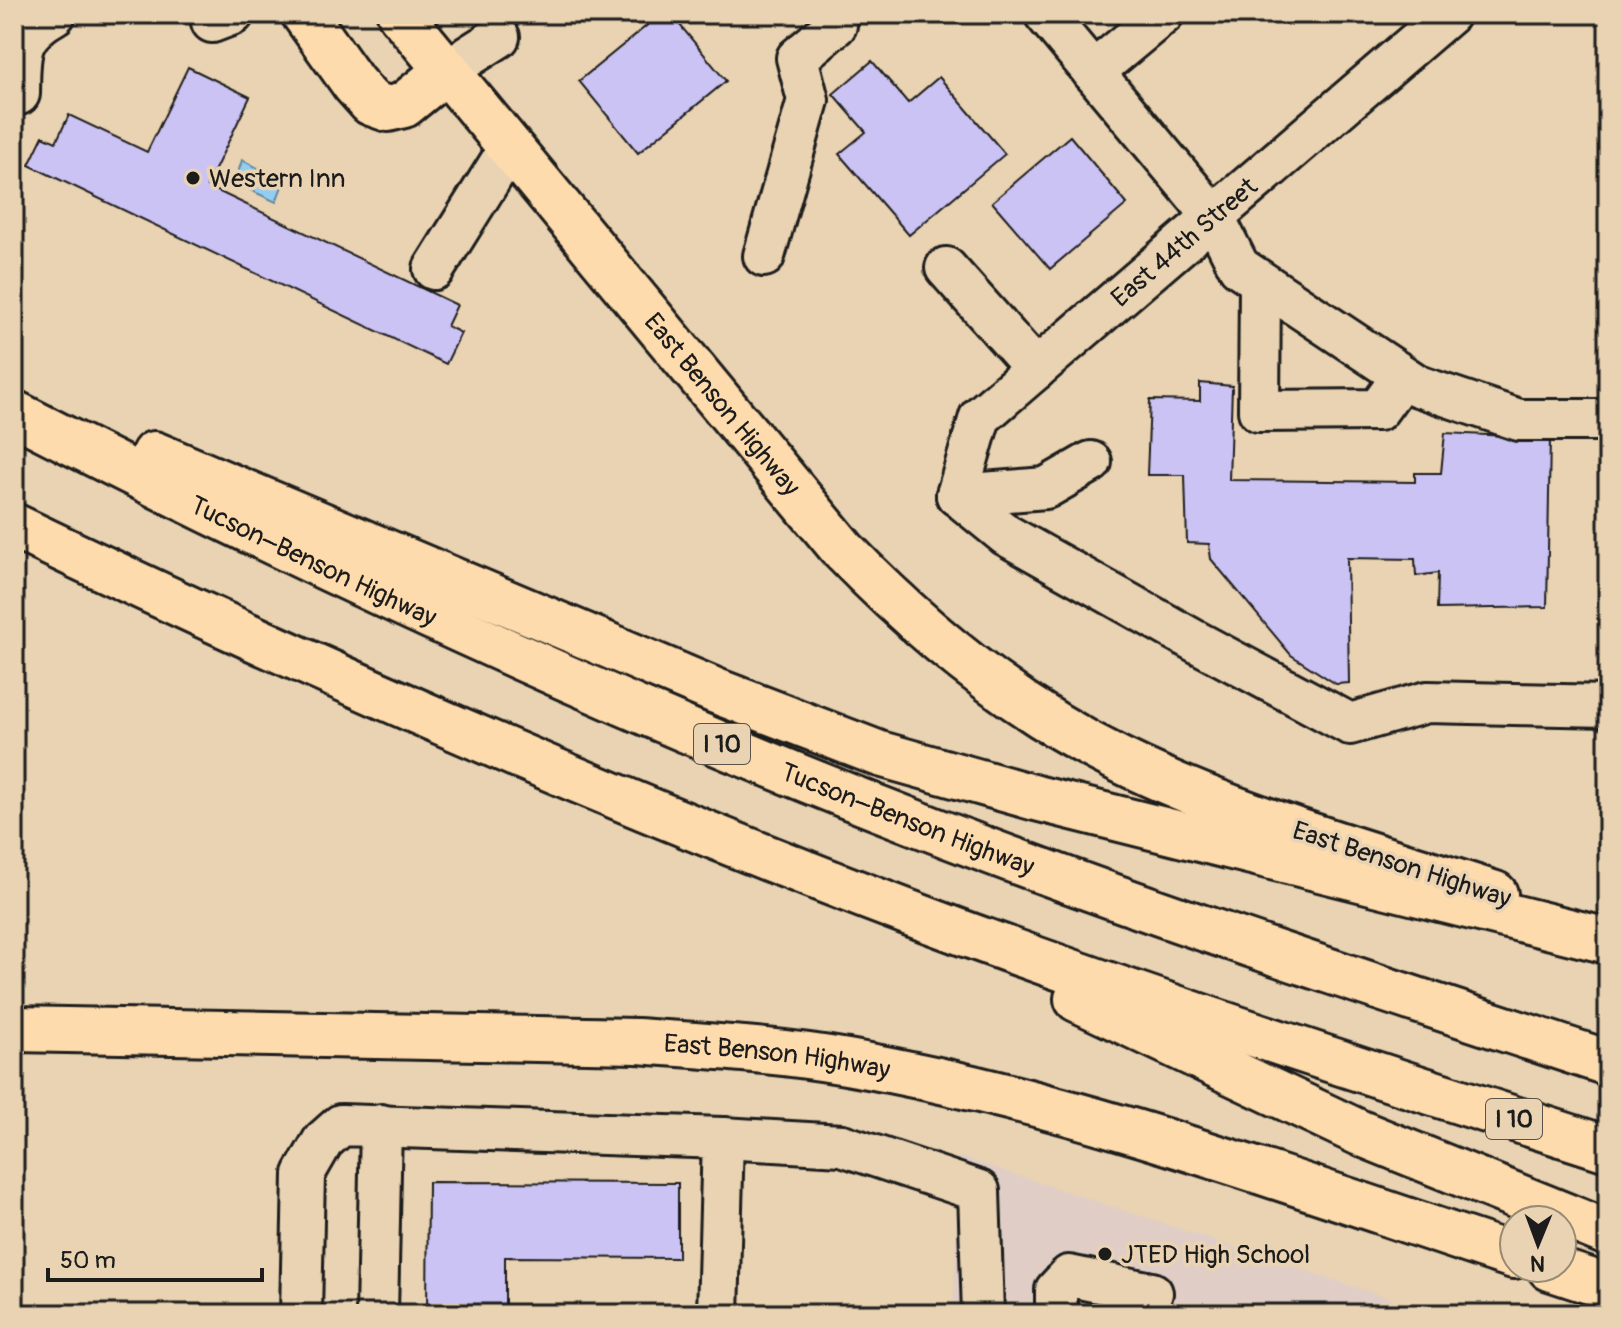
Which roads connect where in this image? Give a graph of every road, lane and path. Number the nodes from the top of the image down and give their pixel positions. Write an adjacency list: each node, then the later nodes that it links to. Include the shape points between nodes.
1 (304, 14): 9 (main road, via 371,103 388,109 404,105)
2 (400, 14): 9 (main road, East Benson Highway)
3 (1045, 14): 10 (street)
4 (1163, 14): 10 (street)
5 (1449, 14): 13 (street, East 44th Street)
6 (42, 17): 11 (street, via 20,48)
7 (836, 25): 14 (street, via 797,58 808,100)
8 (499, 37): 9 (street)
9 (447, 70): 12 (main road, East Benson Highway)
10 (1093, 72): 13 (street)
11 (19, 94)
12 (510, 147): 16 (street); 28 (main road, East Benson Highway, via 843,550 972,668 1082,740 1197,795)
13 (1214, 217): 17 (street, via 1239,267); 18 (street, East 44th Street)
14 (764, 256)
15 (946, 268): 18 (street)
16 (434, 269)
17 (1260, 282): 19 (street); 19 (street, via 1259,411 1378,410)
18 (1036, 369): 24 (street, East 44th Street, via 980,417)
19 (1402, 377): 22 (street, via 1519,420)
20 (14, 400): 29 (main road, via 880,754)
21 (14, 413): 31 (main road, Tucson–Benson Highway / I 10, via 336,574 860,801 1169,916)
22 (1608, 420)
23 (1091, 462): 24 (street, via 1046,488)
24 (957, 495): 26 (street, via 1006,535 1350,724 1427,702)
25 (14, 526): 27 (main road, I 10, via 387,699)
26 (1608, 706)
27 (825, 880): 34 (main road, I 10, via 1244,1031); 35 (main road, via 1360,1133)
28 (1608, 931)
29 (1608, 941)
30 (14, 1029): 36 (main road, East Benson Highway, via 637,1041 845,1062 942,1081 1154,1138)
31 (1608, 1063)
32 (381, 1125): 33 (street); 40 (street, via 341,1125 323,1141 304,1174); 41 (street)
33 (723, 1138): 42 (street); 43 (street, via 842,1145 979,1191)
34 (1608, 1149)
35 (1608, 1233)
36 (1498, 1251)
37 (1578, 1277): 38 (main road)
38 (1608, 1287)
39 (1152, 1293): 44 (street, via 1069,1276 1056,1290)
40 (301, 1314)
41 (377, 1314)
42 (718, 1314)
43 (983, 1314)
44 (1056, 1314)

